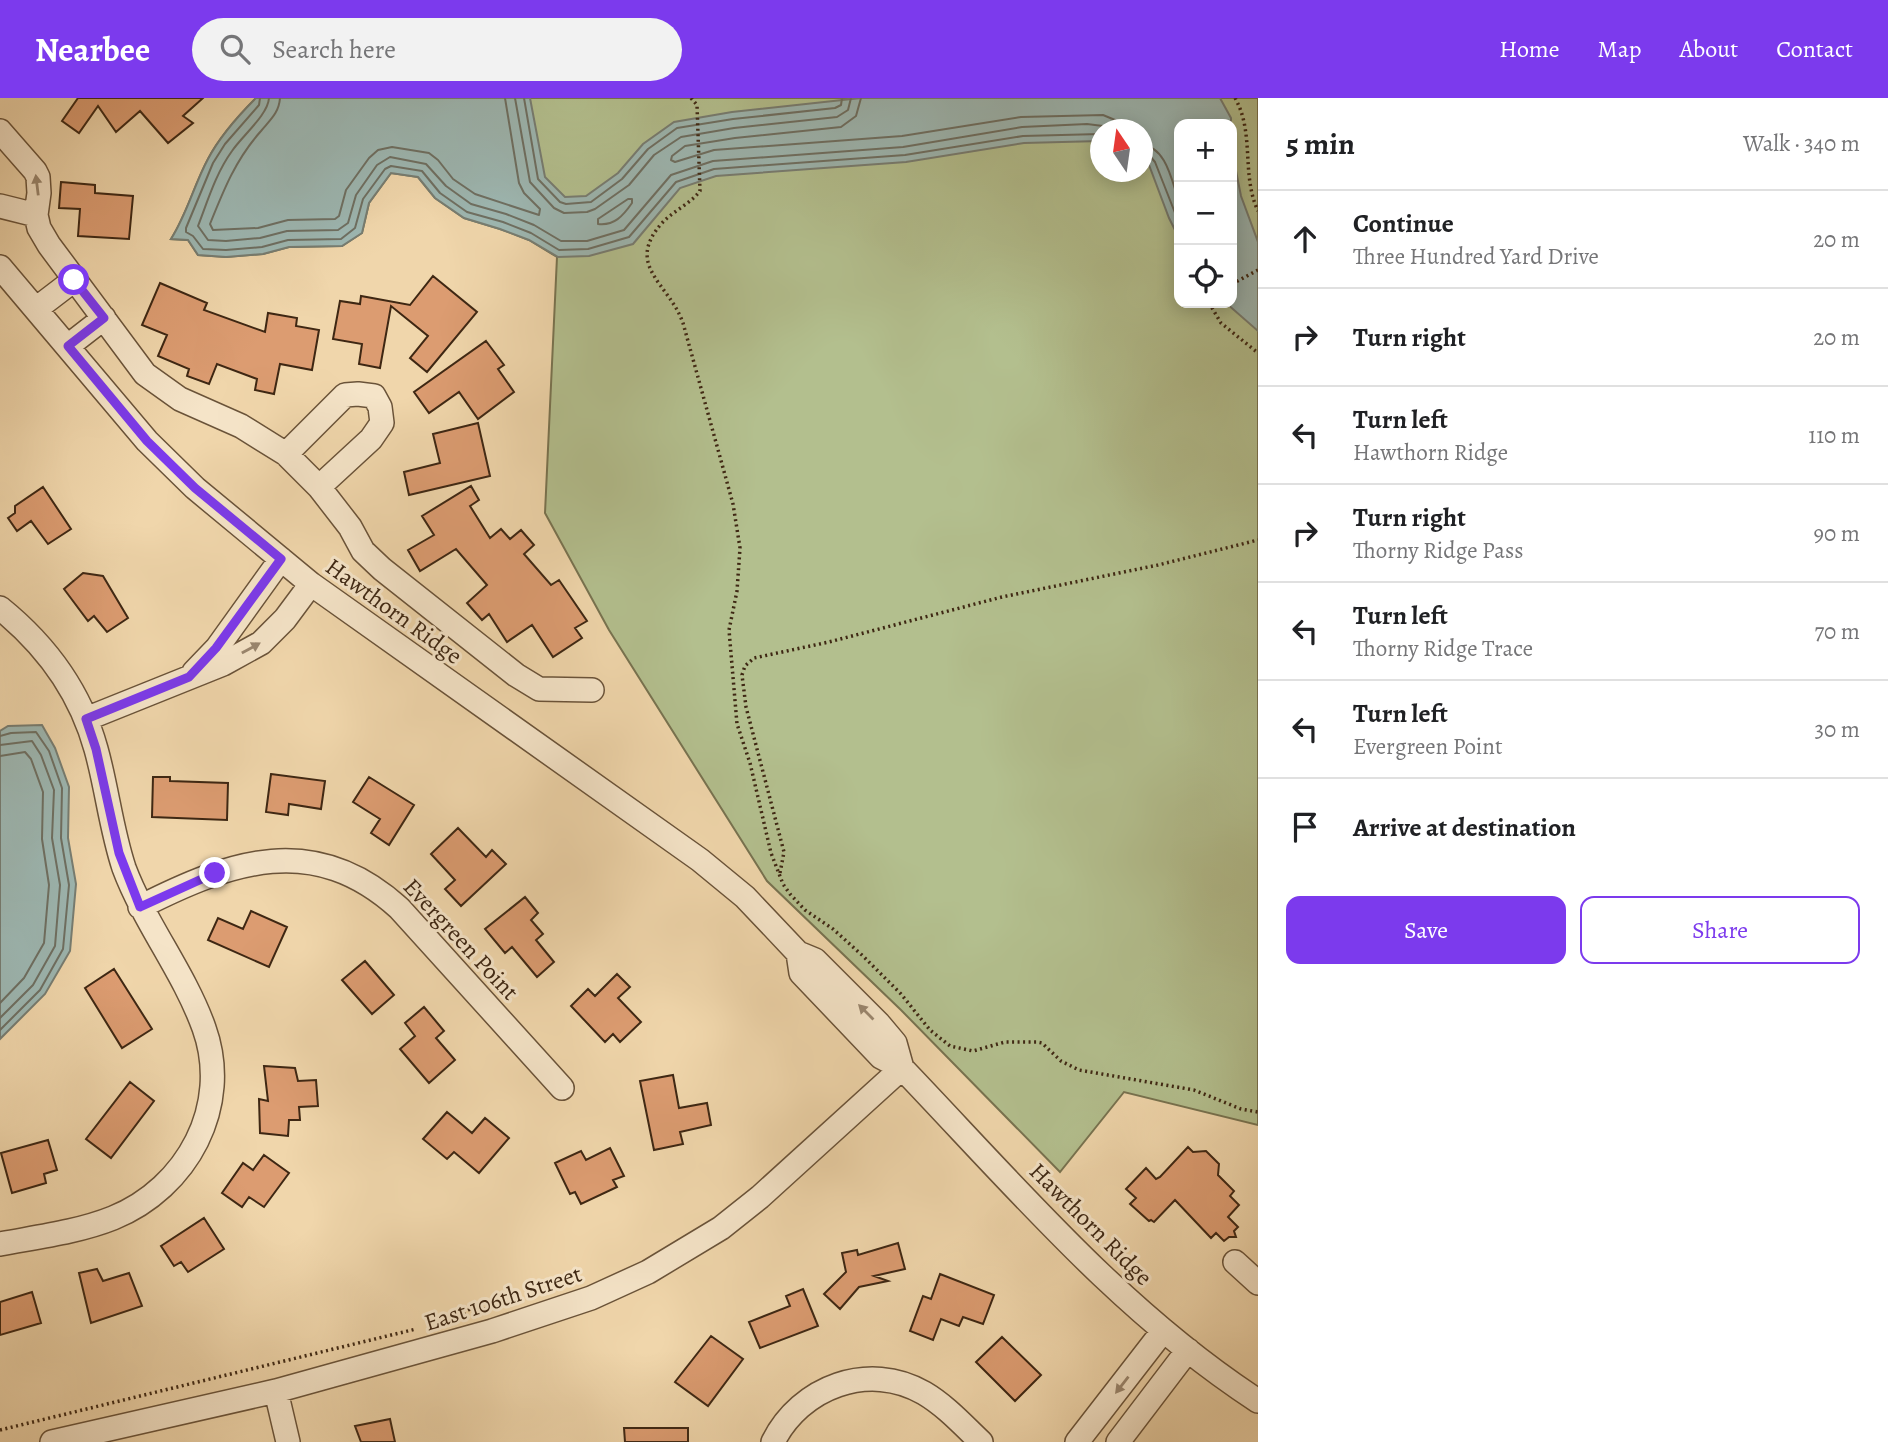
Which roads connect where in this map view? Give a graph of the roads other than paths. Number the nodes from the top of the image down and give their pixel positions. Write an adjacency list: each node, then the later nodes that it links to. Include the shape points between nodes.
1 (0, 131): 3 (street, one-way to 1, via 38,177)
2 (0, 206): 3 (street)
3 (36, 215): 5 (street, via 39,228)
4 (0, 267): 6 (street, Hawthorn Ridge)
5 (74, 280): 6 (street); 7 (street)
6 (36, 309): 8 (street, Hawthorn Ridge)
7 (104, 318): 8 (street); 9 (street, via 159,387 241,426)
8 (68, 346): 11 (street, Hawthorn Ridge, via 147,441 195,488)
9 (286, 454): 10 (street); 10 (street, via 345,395 373,396 382,423)
10 (319, 487): 15 (street, via 363,551 507,667 539,689)
11 (281, 559): 12 (street, Hawthorn Ridge); 14 (street)
12 (311, 583): 14 (street, one-way to 12, via 261,643); 18 (street, Hawthorn Ridge, via 700,860 745,897 797,953 801,973 881,1057)
13 (0, 607): 16 (street, via 45,649)
14 (189, 677): 16 (street)
15 (592, 691)
16 (86, 719): 17 (street, via 119,853)
17 (140, 907): 19 (street, Evergreen Point, via 215,873 252,863 319,864 354,875 399,908); 20 (street, via 188,993 209,1043 212,1086 200,1135 171,1181 141,1204 113,1218)
18 (902, 1068): 23 (street, Hawthorn Ridge, via 1088,1263); 25 (street, East 106th Street, via 750,1205 648,1272 543,1315)
19 (562, 1088)
20 (0, 1244)
21 (1236, 1262): 22 (street)
22 (1258, 1283)
23 (1163, 1331): 24 (street, Hawthorn Ridge); 31 (street, one-way to 31)
24 (1188, 1350): 26 (street, Hawthorn Ridge); 32 (street)
25 (276, 1391): 27 (street, East 106th Street); 28 (street)
26 (1258, 1401)
27 (52, 1442)
28 (288, 1442)
29 (773, 1442): 30 (street, via 781,1426 810,1398 844,1383 881,1379 924,1393)
30 (981, 1442)
31 (1077, 1442)
32 (1118, 1442)

